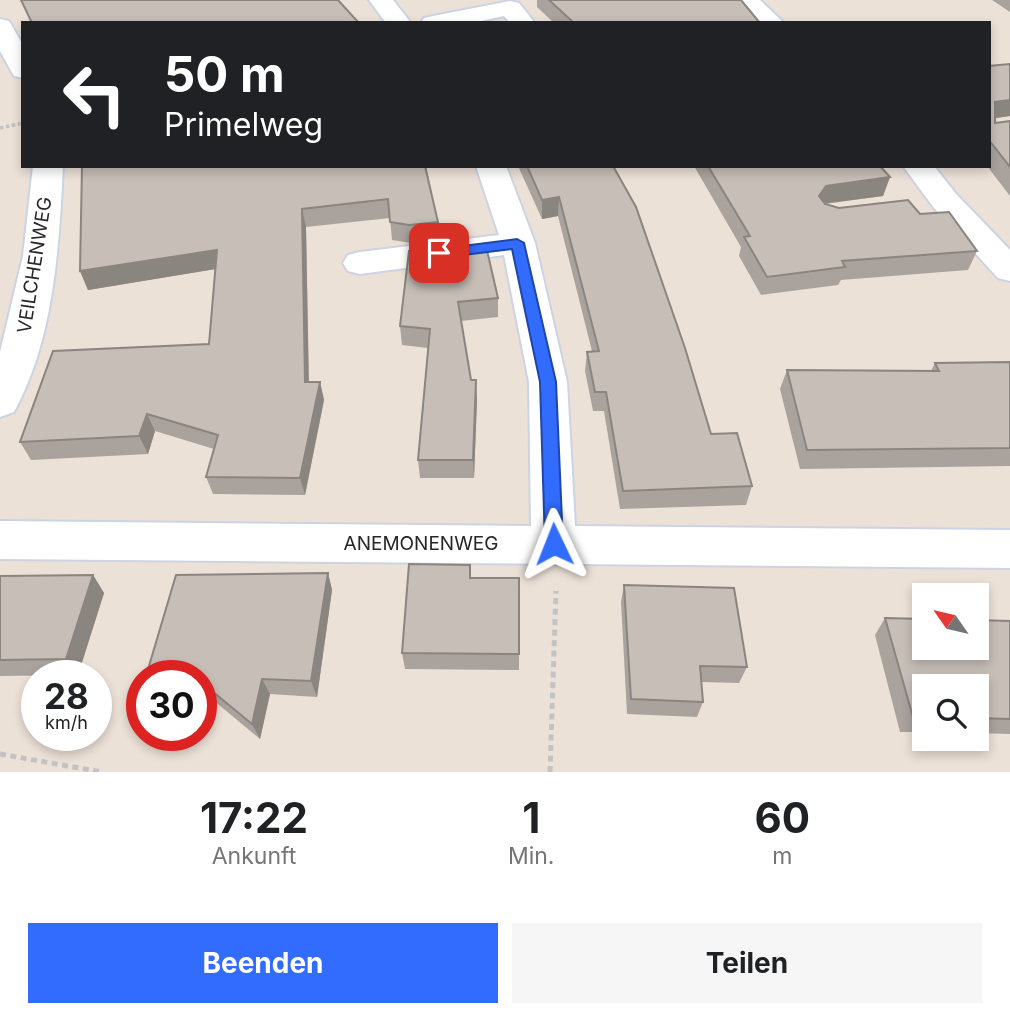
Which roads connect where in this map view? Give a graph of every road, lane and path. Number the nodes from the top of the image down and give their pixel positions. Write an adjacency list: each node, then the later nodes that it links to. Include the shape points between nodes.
1 (381, 0): 3 (street)
2 (746, 0): 6 (street)
3 (397, 21)
4 (443, 21): 5 (street, via 510,8)
5 (521, 21)
6 (770, 21)
7 (0, 26): 8 (street)
8 (21, 66)
9 (21, 123): 10 (path)
10 (0, 128)
11 (48, 168): 19 (street, VEILCHENWEG, via 45,212 21,345)
12 (492, 168): 16 (street)
13 (920, 168): 14 (street)
14 (945, 201): 15 (street); 18 (street)
15 (908, 205)
16 (517, 243): 17 (street); 21 (street, via 548,382)
17 (360, 263)
18 (1010, 270)
19 (3, 391)
20 (0, 540): 21 (street, ANEMONENWEG)
21 (554, 544): 22 (street, ANEMONENWEG); 25 (path)
22 (1010, 549)
23 (0, 754): 24 (path)
24 (102, 772)
25 (550, 772)

